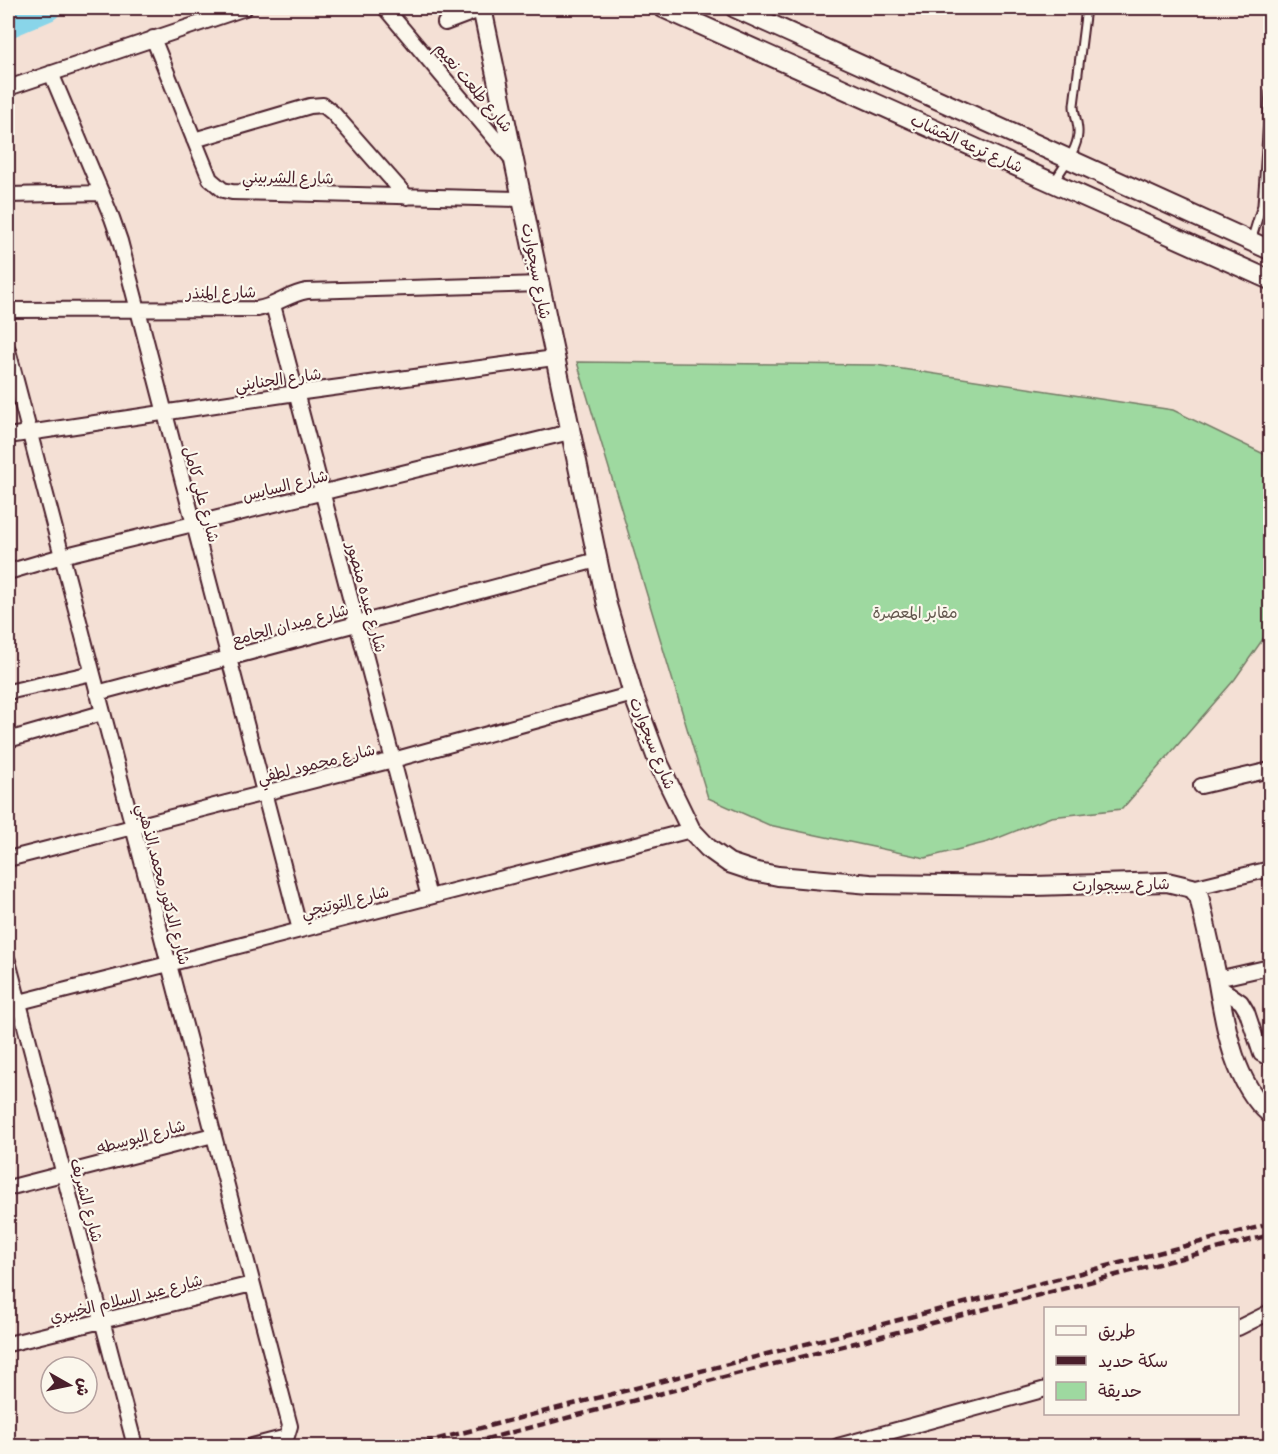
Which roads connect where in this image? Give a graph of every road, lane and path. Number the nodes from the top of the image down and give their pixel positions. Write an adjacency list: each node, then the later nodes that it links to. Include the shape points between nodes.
1 (245, 8): 8 (street)
2 (385, 8): 14 (street, شارع طلعت نعيم)
3 (482, 8): 7 (street); 14 (street, شارع سيجوارت)
4 (663, 8): 15 (street, شارع ترعه الخشاب)
5 (735, 8): 13 (street, شارع ترعه الخشاب)
6 (1086, 8): 13 (lane, via 1074,115 1078,135)
7 (445, 23)
8 (153, 38): 9 (street); 12 (street, شارع الشربيني)
9 (51, 73): 10 (street); 16 (street, شارع علي كامل)
10 (8, 88)
11 (1270, 92): 20 (lane, via 1262,206)
12 (194, 140): 18 (street, شارع الشربيني, via 210,179 223,190); 18 (street, via 323,105)
13 (1069, 158): 15 (lane); 20 (street, شارع ترعه الخشاب)
14 (514, 161): 19 (street, شارع سيجوارت)
15 (1054, 182): 22 (street, شارع ترعه الخشاب)
16 (102, 193): 17 (street); 27 (street, شارع علي كامل, via 120,241)
17 (8, 195)
18 (407, 197): 19 (street, شارع الشربيني)
19 (522, 199): 24 (street, شارع سيجوارت)
20 (1251, 241): 21 (street, شارع ترعه الخشاب); 22 (street)
21 (1270, 250)
22 (1239, 267): 23 (street, شارع ترعه الخشاب)
23 (1270, 280)
24 (540, 284): 25 (street, شارع المنذر, via 307,291 288,295); 29 (street, شارع سيجوارت)
25 (273, 305): 27 (street, شارع المنذر, via 249,310); 31 (street, شارع عبده منصور)
26 (8, 310): 27 (street, شارع المنذر)
27 (136, 310): 32 (street, شارع علي كامل)
28 (8, 350): 30 (street, شارع الدكتور محمد الذهبي)
29 (554, 358): 31 (street, شارع الجنايني); 33 (street, شارع سيجوارت)
30 (10, 366): 34 (street, شارع الدكتور محمد الذهبي)
31 (296, 393): 32 (street, شارع الجنايني); 36 (street, شارع عبده منصور)
32 (163, 413): 34 (street, شارع الجنايني); 37 (street, شارع علي كامل)
33 (570, 432): 36 (street, شارع السايس); 39 (street, شارع سيجوارت)
34 (29, 433): 35 (street, شارع الجنايني); 38 (street, شارع الدكتور محمد الذهبي)
35 (8, 436)
36 (322, 492): 37 (street, شارع السايس); 41 (street, شارع عبده منصور)
37 (192, 524): 38 (street, شارع السايس); 42 (street, شارع علي كامل)
38 (62, 556): 40 (street, شارع السايس); 43 (street, شارع الدكتور محمد الذهبي)
39 (597, 560): 41 (street, شارع ميدان الجامع); 46 (street, شارع سيجوارت)
40 (8, 572)
41 (357, 624): 42 (street, شارع ميدان الجامع); 49 (street, شارع عبده منصور)
42 (228, 658): 45 (street, شارع ميدان الجامع); 52 (street, شارع علي كامل)
43 (92, 673): 44 (street); 45 (street, شارع الدكتور محمد الذهبي)
44 (8, 692)
45 (97, 693): 47 (street, شارع الدكتور محمد الذهبي)
46 (633, 694): 49 (street, شارع محمود لطفي); 54 (street, شارع سيجوارت, via 659,764)
47 (102, 713): 48 (street); 53 (street, شارع الدكتور محمد الذهبي)
48 (8, 740)
49 (393, 760): 52 (street, شارع محمود لطفي); 58 (street, شارع عبده منصور)
50 (1270, 770): 51 (street)
51 (1201, 786)
52 (264, 793): 53 (street, شارع محمود لطفي); 59 (street, شارع علي كامل)
53 (132, 827): 55 (street, شارع محمود لطفي); 61 (street, شارع الدكتور محمد الذهبي)
54 (691, 830): 57 (street, شارع سيجوارت, via 729,862 778,876 870,884 1034,886 1167,882); 58 (street, شارع التوتنجي)
55 (8, 859)
56 (1270, 869): 57 (street)
57 (1192, 888): 63 (street, شارع سيجوارت, via 1199,896)
58 (429, 897): 59 (street, شارع التوتنجي)
59 (300, 930): 61 (street, شارع التوتنجي)
60 (8, 961): 64 (street, شارع الشريف)
61 (168, 964): 64 (street, شارع التوتنجي); 67 (street, شارع الدكتور محمد الذهبي)
62 (1270, 967): 63 (street)
63 (1217, 983): 65 (street, via 1247,1012 1261,1054); 66 (street, شارع سيجوارت, via 1242,1076 1253,1097)
64 (13, 1004): 68 (street, شارع الشريف)
65 (1270, 1059)
66 (1270, 1114)
67 (213, 1135): 68 (street, شارع البوسطه); 70 (street, شارع الدكتور محمد الذهبي)
68 (63, 1173): 69 (street, شارع البوسطه); 72 (street, شارع الشريف)
69 (8, 1188)
70 (252, 1284): 72 (street, شارع عبد السلام الخبيري); 77 (street, شارع الدكتور محمد الذهبي, via 290,1426 287,1436)
71 (1270, 1312): 73 (street)
72 (102, 1321): 74 (street, شارع عبد السلام الخبيري); 76 (street, شارع الشريف)
73 (1239, 1328)
74 (8, 1344)
75 (1044, 1390): 78 (street)
76 (135, 1446)
77 (252, 1446)
78 (838, 1446)

